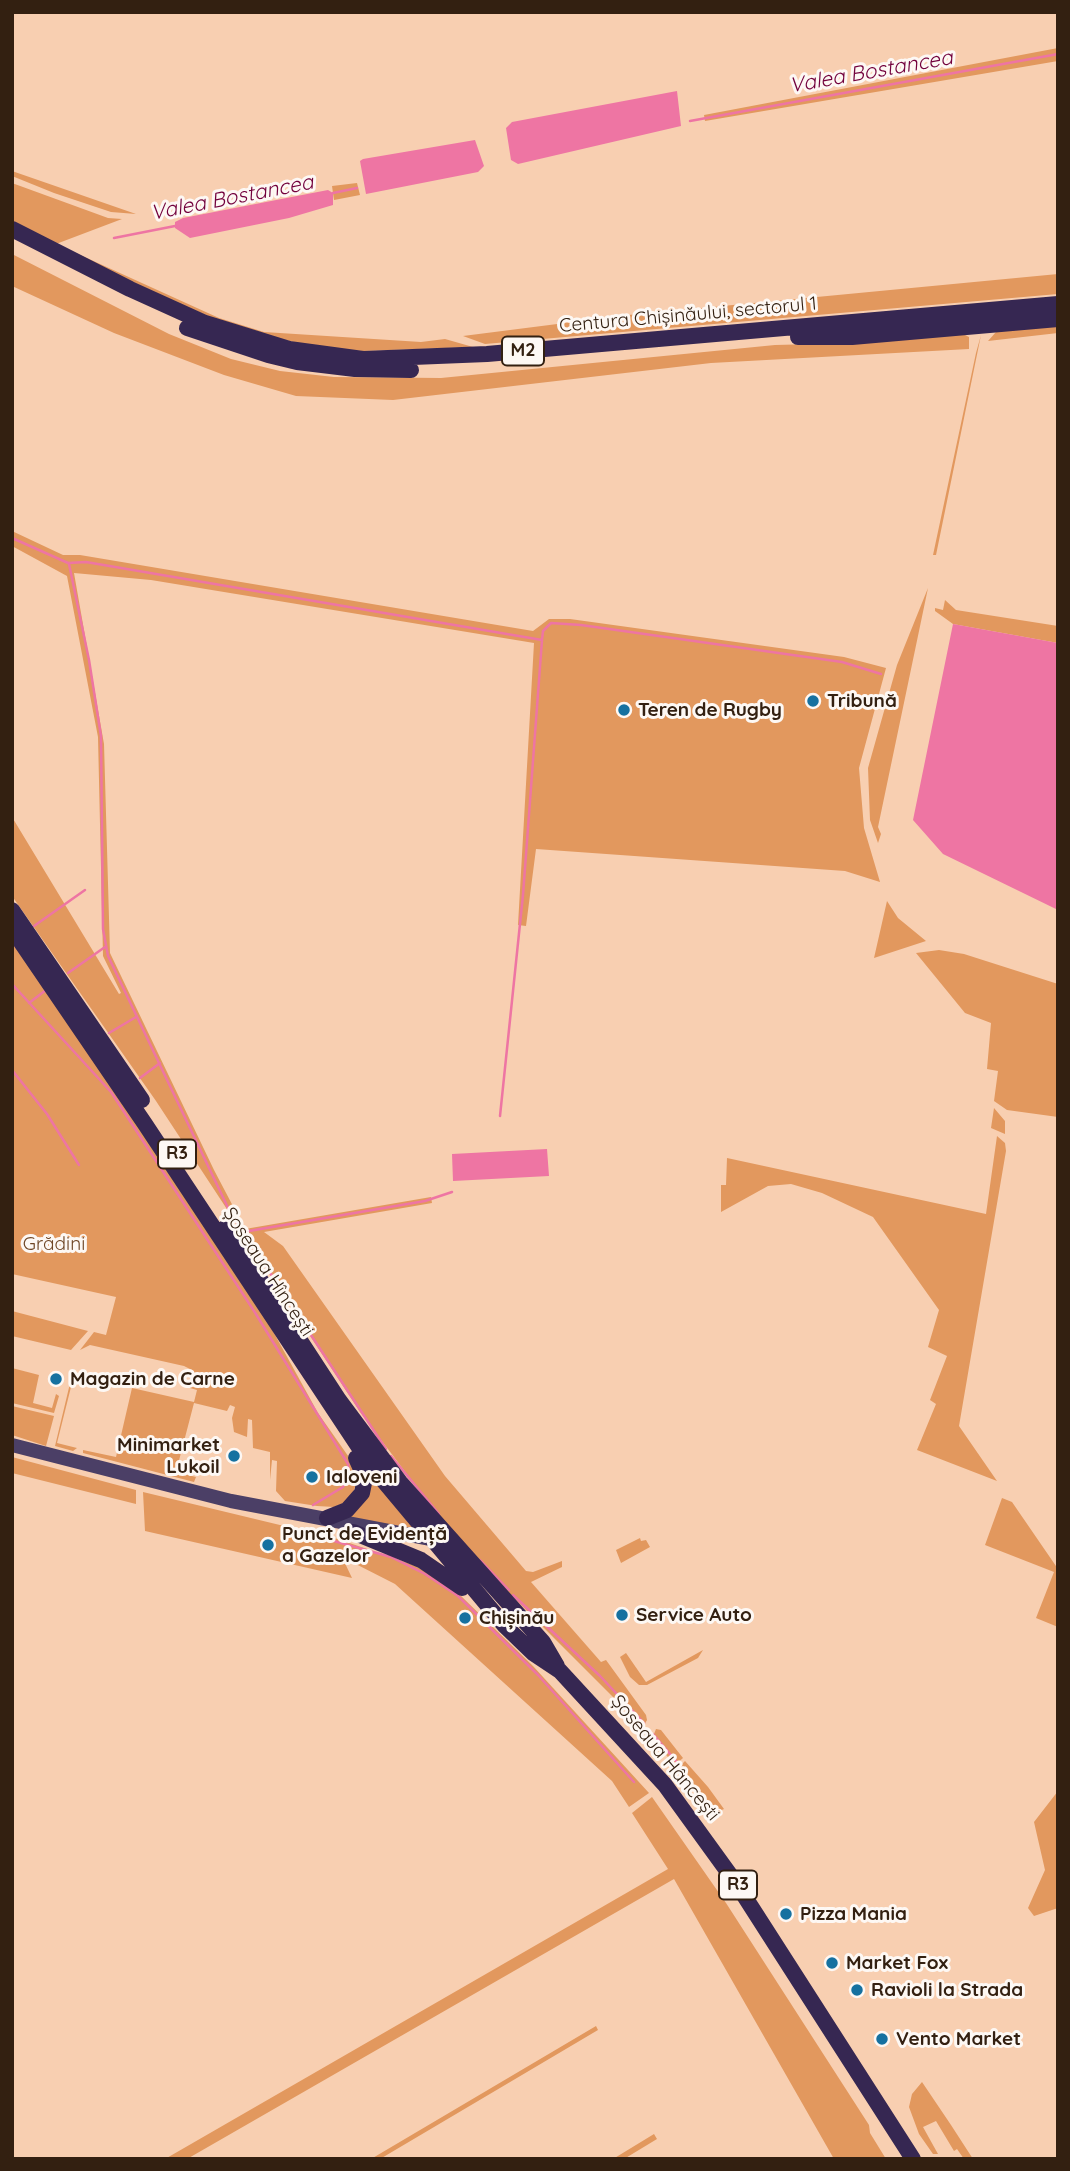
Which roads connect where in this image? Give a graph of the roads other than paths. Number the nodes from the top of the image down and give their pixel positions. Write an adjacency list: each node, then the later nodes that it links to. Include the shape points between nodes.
1 (12, 229): 3 (highway, Centura Chișinăului, sectorul 1 / M2, via 205,323 289,349 363,359 466,356)
2 (12, 241): 4 (highway, Centura Chișinăului, sectorul 1 / M2, via 193,330 268,355 326,366 383,370 472,366)
3 (1058, 304)
4 (1058, 317)
5 (12, 909): 8 (highway, Șoseaua Hîncești / R3)
6 (12, 929): 7 (highway, Șoseaua Hîncești / R3)
7 (244, 1274): 12 (highway, R3, via 282,1343 362,1467 365,1486 358,1501); 14 (highway, Șoseaua Hîncești / R3, via 372,1467)
8 (339, 1400): 11 (highway, Șoseaua Hîncești / R3); 14 (highway, R3, via 432,1530)
9 (12, 1445): 10 (main road)
10 (278, 1510): 12 (main road); 13 (main road)
11 (430, 1517): 14 (highway); 15 (highway, Șoseaua Hîncești / R3)
12 (327, 1518): 14 (main road)
13 (353, 1532): 14 (main road, via 419,1545); 15 (highway, R3, via 433,1566 491,1618)
14 (432, 1538): 15 (highway, R3, via 447,1547)
15 (510, 1615): 16 (highway, Șoseaua Hâncești / R3, via 533,1653 561,1671 692,1820)
16 (913, 2159)

